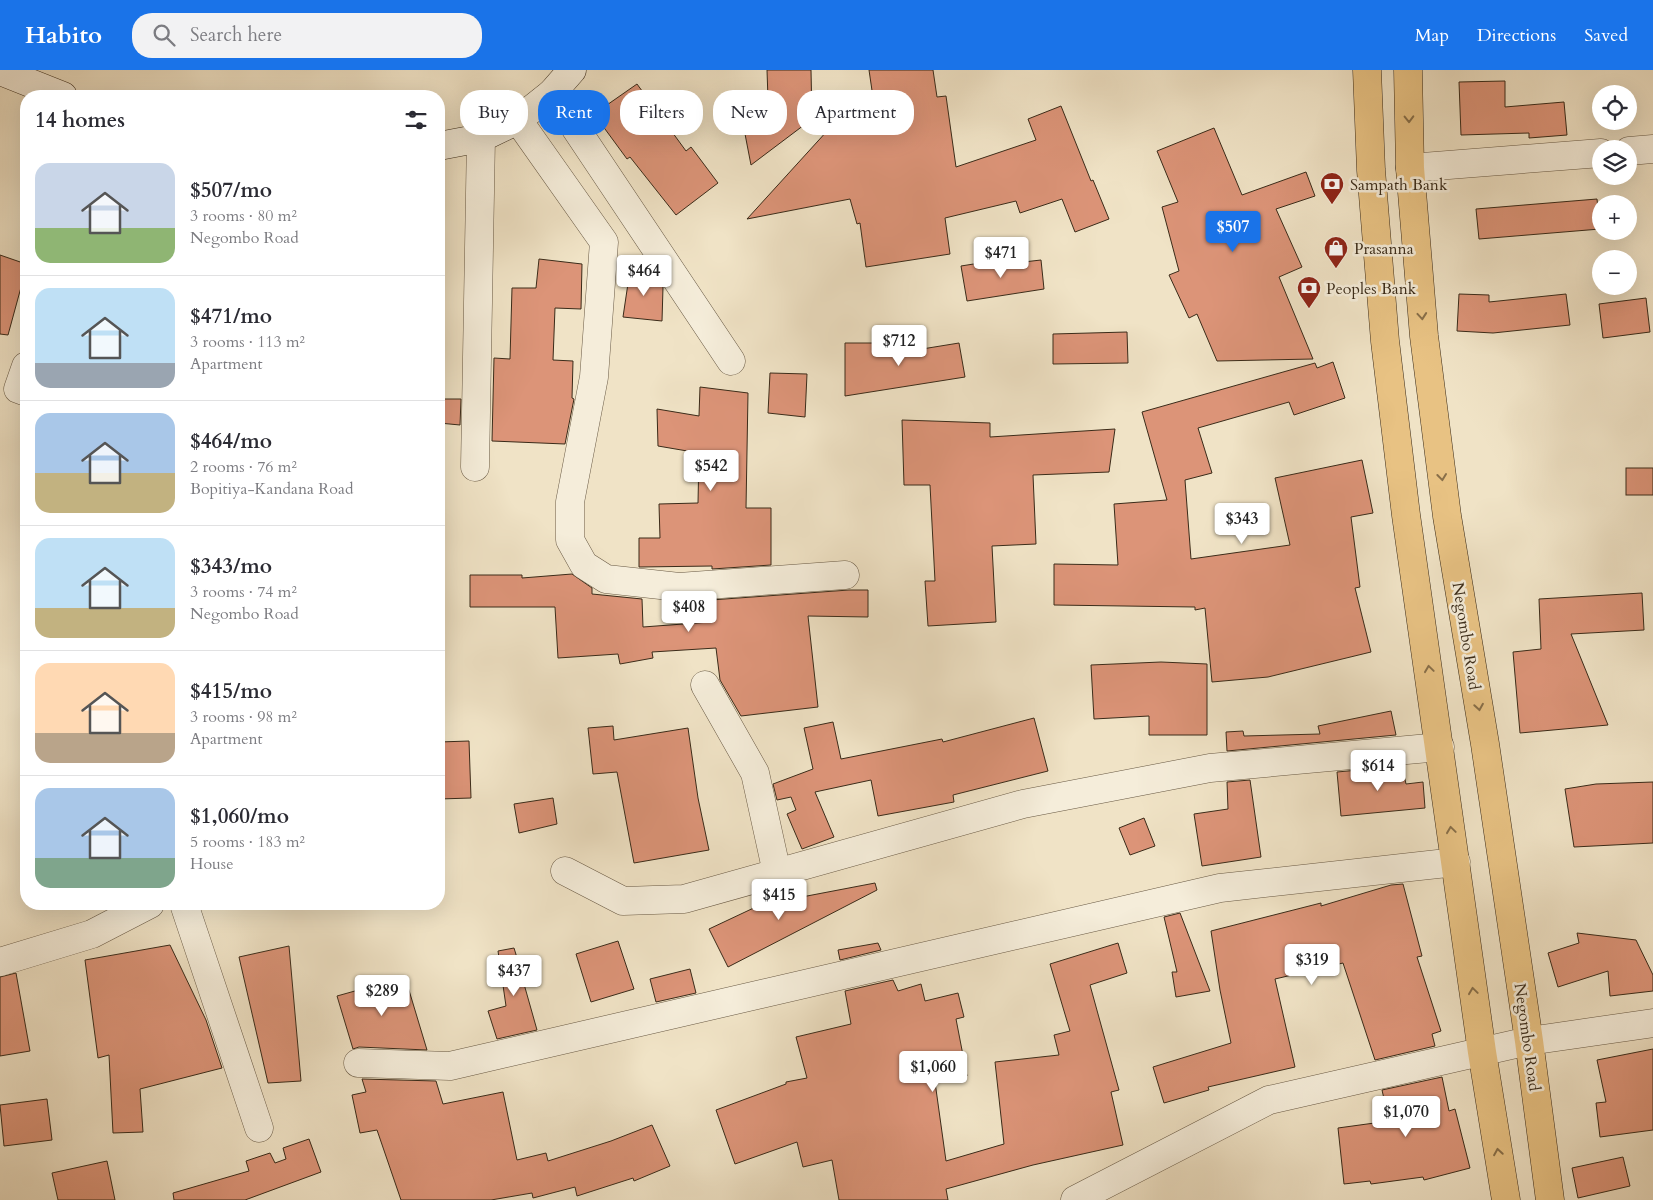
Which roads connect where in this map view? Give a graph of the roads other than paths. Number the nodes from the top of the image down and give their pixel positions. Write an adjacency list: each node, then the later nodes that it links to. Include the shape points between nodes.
1 (572, 70): 6 (street)
2 (1367, 70): 22 (highway, one-way to 2, via 1406,515 1385,341 1371,170)
3 (1408, 70): 17 (highway, Negombo Road, one-way to 17)
4 (0, 71): 5 (street)
5 (48, 90)
6 (555, 90)
7 (538, 104): 8 (street)
8 (528, 112)
9 (528, 134): 20 (street, via 604,242 594,378 570,502 570,540 584,565 606,579 679,587)
10 (488, 135): 12 (street)
11 (580, 135): 18 (street)
12 (482, 138): 13 (street); 19 (street)
13 (445, 145)
14 (1653, 149): 15 (street)
15 (1637, 150)
16 (1592, 154): 17 (street)
17 (1410, 168): 30 (highway, Negombo Road, one-way to 30, via 1424,336 1447,516)
18 (731, 361)
19 (474, 467)
20 (845, 575)
21 (706, 685): 25 (street, via 756,773)
22 (1440, 747): 23 (highway, one-way to 22); 25 (street, via 1201,770 1023,804)
23 (1456, 862): 31 (highway, one-way to 23); 32 (street, via 1220,888 450,1066)
24 (565, 871): 25 (street, via 623,901 684,899)
25 (777, 873)
26 (138, 910): 28 (street, via 92,934)
27 (186, 910): 33 (street)
28 (0, 962)
29 (1653, 1023): 30 (street)
30 (1529, 1040): 31 (street); 36 (highway, Negombo Road)
31 (1482, 1052): 34 (street, via 1269,1100); 35 (highway, one-way to 31)
32 (358, 1064)
33 (259, 1128)
34 (1075, 1200)
35 (1506, 1200)
36 (1550, 1200)

